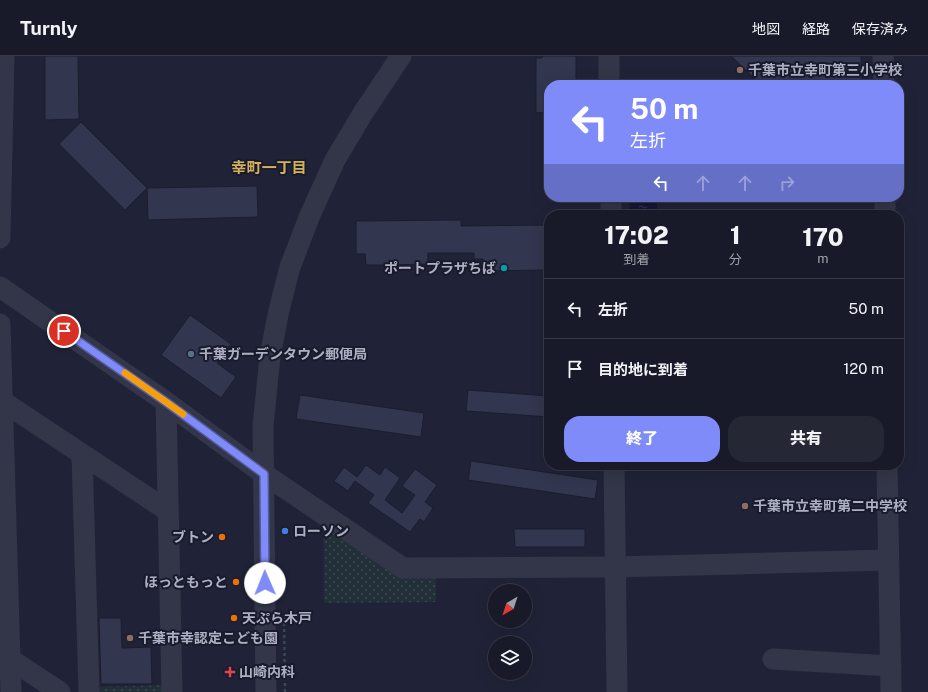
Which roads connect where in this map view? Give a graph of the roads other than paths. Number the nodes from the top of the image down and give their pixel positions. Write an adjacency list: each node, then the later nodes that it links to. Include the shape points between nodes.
1 (4, 56): 7 (street)
2 (401, 56): 16 (street, via 335,160 290,267 270,356 263,426)
3 (609, 56): 5 (street)
4 (883, 56): 6 (street)
5 (609, 80)
6 (884, 80)
7 (1, 191): 8 (street)
8 (0, 238)
9 (0, 287): 12 (street)
10 (0, 324): 11 (street)
11 (2, 401): 13 (street); 20 (street)
12 (166, 402): 16 (street); 17 (street)
13 (82, 455): 17 (street); 25 (street)
14 (614, 470): 19 (street)
15 (887, 470): 18 (street)
16 (264, 474): 19 (street, via 404,568); 27 (street)
17 (168, 511): 26 (street)
18 (888, 560): 19 (street); 22 (street)
19 (615, 567): 28 (street)
20 (10, 659): 23 (street); 24 (street)
21 (773, 659): 22 (street)
22 (891, 666): 29 (street)
23 (11, 692)
24 (60, 692)
25 (89, 692)
26 (172, 692)
27 (266, 692)
28 (617, 692)
29 (891, 692)

